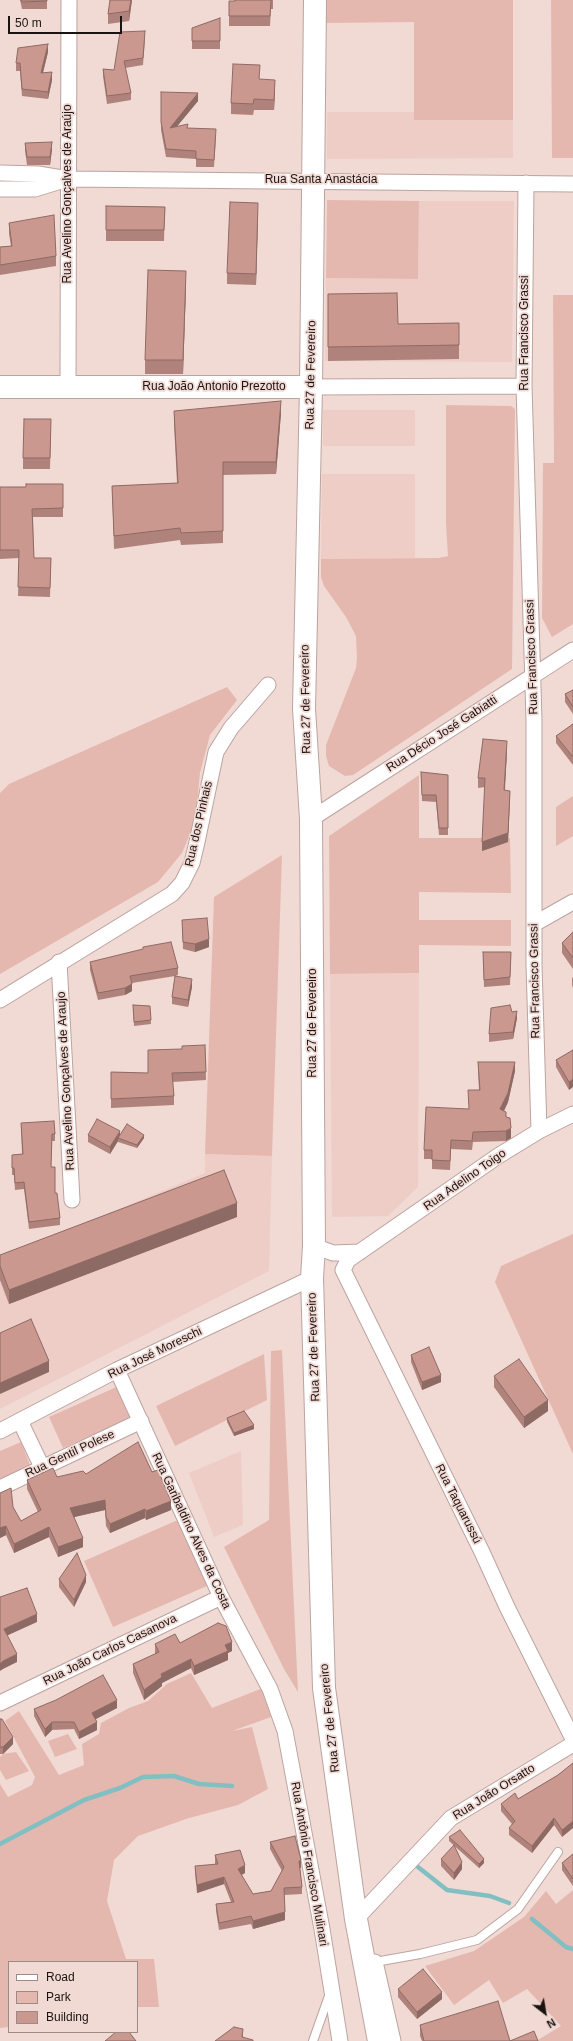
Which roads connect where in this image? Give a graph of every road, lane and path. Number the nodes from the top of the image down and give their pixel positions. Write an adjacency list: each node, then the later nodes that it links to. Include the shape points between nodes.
1 (69, 0): 4 (street, Rua Avelino Gonçalves de Araújo)
2 (315, 0): 5 (main road, Rua 27 de Fevereiro)
3 (0, 173): 4 (street, Rua Santa Anastácia, via 38,174)
4 (68, 179): 5 (street, Rua Santa Anastácia); 8 (street, Rua Santa Anastácia, via 35,189); 11 (street, Rua Avelino Gonçalves de Araújo)
5 (313, 180): 6 (street, Rua Santa Anastácia); 12 (main road, Rua 27 de Fevereiro)
6 (526, 183): 7 (street, Rua Santa Anastácia); 9 (street, Rua Francisco Grassi)
7 (573, 184)
8 (0, 189)
9 (524, 386): 12 (street, Rua João Antonio Prezotto); 14 (street, Rua Francisco Grassi)
10 (0, 387): 11 (main road, Rua João Antonio Prezotto)
11 (68, 387): 12 (main road, Rua João Antonio Prezotto)
12 (311, 387): 16 (main road, Rua 27 de Fevereiro, via 304,709)
13 (573, 650): 14 (street, Rua Décio José Gabiatti)
14 (532, 676): 16 (street, Rua Décio José Gabiatti); 18 (street, Rua Francisco Grassi)
15 (268, 685): 19 (street, Rua dos Pinhais, via 231,728 216,752 192,863 182,883 172,894)
16 (311, 820): 24 (main road, Rua 27 de Fevereiro)
17 (573, 902): 18 (street)
18 (534, 924): 22 (street, Rua Francisco Grassi)
19 (60, 962): 20 (street, Rua dos Pinhais); 23 (street, Rua Avelino Gonçalves de Araujo)
20 (0, 1000)
21 (573, 1114): 22 (street, Rua Adelino Toigo)
22 (539, 1131): 25 (street, Rua Adelino Toigo, via 498,1156)
23 (72, 1200)
24 (314, 1246): 25 (street, via 333,1254); 27 (main road, Rua 27 de Fevereiro)
25 (361, 1252): 26 (street, Rua Adelino Toigo, via 348,1260)
26 (343, 1270): 37 (street, Rua Taquarussú, via 482,1552 520,1636)
27 (312, 1278): 28 (street, Rua José Moreschi); 40 (main road, Rua 27 de Fevereiro, via 324,1688)
28 (117, 1370): 29 (street, Rua José Moreschi); 30 (street, Rua Garibaldino Alves da Costa)
29 (20, 1421): 31 (street, Rua José Moreschi); 32 (street)
30 (141, 1421): 32 (street, Rua Gentil Polese); 34 (street, Rua Garibaldino Alves da Costa)
31 (0, 1431)
32 (42, 1467): 33 (street, Rua Gentil Polese)
33 (0, 1488)
34 (221, 1597): 35 (street, Rua Garibaldino Alves da Costa); 36 (street, Rua João Carlos Casanova)
35 (270, 1689): 42 (street, Rua Antônio Francisco Mulinari, via 285,1731)
36 (0, 1703)
37 (573, 1739)
38 (573, 1744): 40 (street, Rua João Orsatto, via 452,1818)
39 (558, 1852): 41 (lane, via 518,1909 477,1940)
40 (356, 1919): 41 (main road, Rua 27 de Fevereiro)
41 (370, 1964): 45 (main road, Rua 27 de Fevereiro); 46 (street)
42 (331, 1991): 43 (lane); 44 (street, Rua Antônio Francisco Mulinari)
43 (313, 2041)
44 (340, 2041)
45 (379, 2041)
46 (393, 2041)

